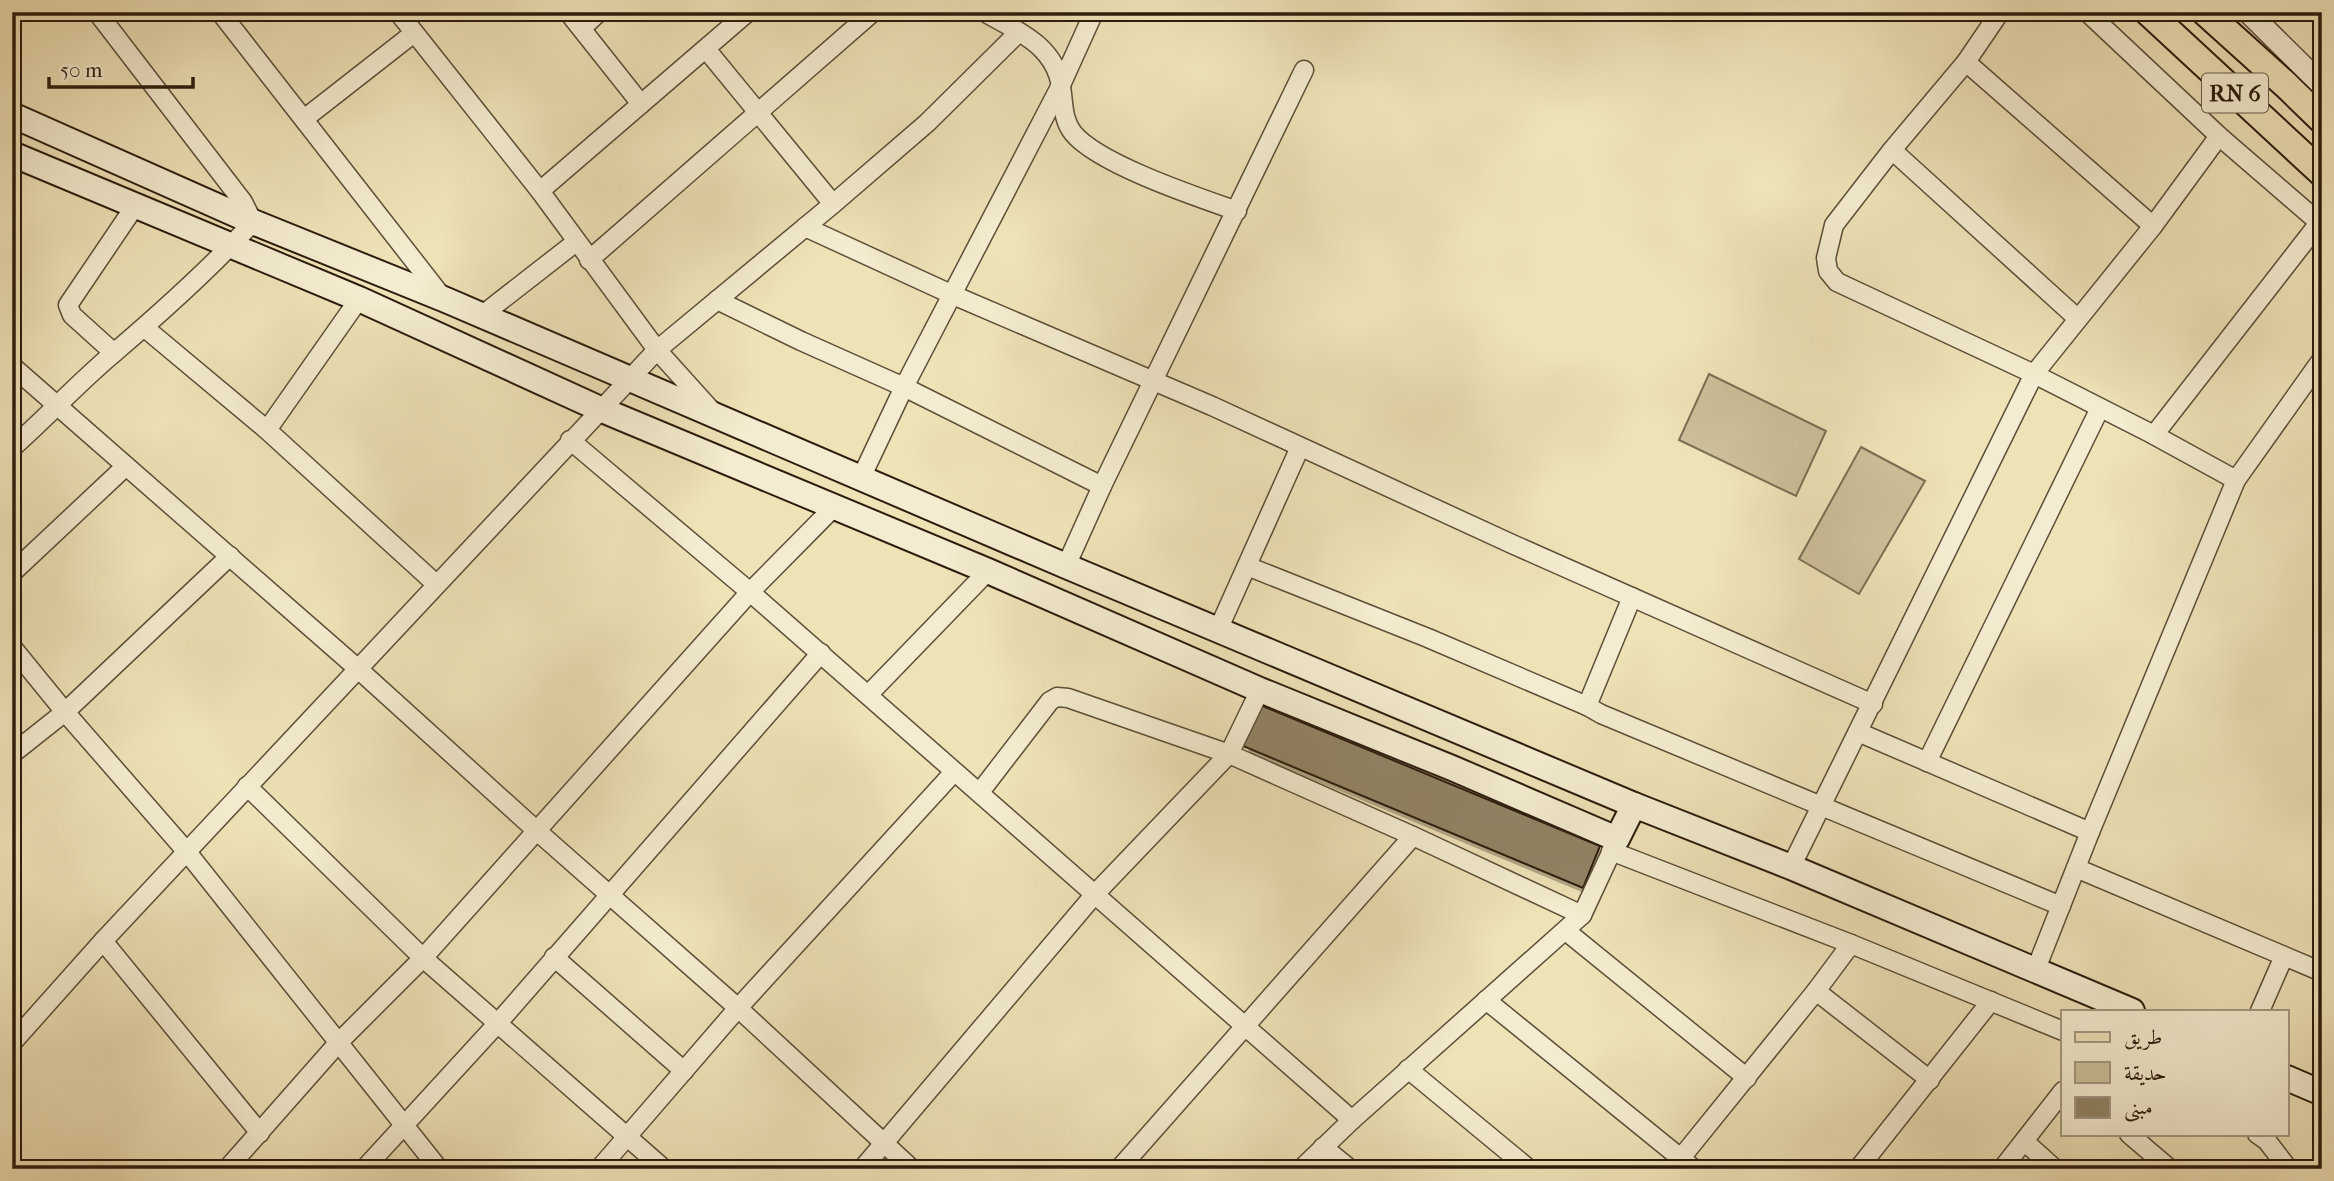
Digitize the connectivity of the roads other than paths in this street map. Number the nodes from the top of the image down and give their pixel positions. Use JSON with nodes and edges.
{"nodes":[{"id":1,"x":97,"y":12,"type":"edge"},
{"id":2,"x":220,"y":12,"type":"edge"},
{"id":3,"x":398,"y":12,"type":"edge"},
{"id":4,"x":568,"y":12,"type":"edge"},
{"id":5,"x":599,"y":12,"type":"edge"},
{"id":6,"x":748,"y":12,"type":"edge"},
{"id":7,"x":873,"y":12,"type":"edge"},
{"id":8,"x":984,"y":12,"type":"edge"},
{"id":9,"x":1094,"y":12,"type":"edge"},
{"id":10,"x":2000,"y":12,"type":"edge"},
{"id":11,"x":2087,"y":12,"type":"edge"},
{"id":12,"x":2148,"y":12,"type":"edge"},
{"id":13,"x":2204,"y":12,"type":"edge"},
{"id":14,"x":2248,"y":12,"type":"edge"},
{"id":15,"x":582,"y":28,"type":"junction"},
{"id":16,"x":1019,"y":32,"type":"junction"},
{"id":17,"x":414,"y":33,"type":"junction"},
{"id":18,"x":706,"y":49,"type":"junction"},
{"id":19,"x":1966,"y":62,"type":"junction"},
{"id":20,"x":1304,"y":70,"type":"dead end"},
{"id":21,"x":1061,"y":85,"type":"junction"},
{"id":22,"x":2322,"y":85,"type":"edge"},
{"id":23,"x":641,"y":104,"type":"junction"},
{"id":24,"x":757,"y":113,"type":"junction"},
{"id":25,"x":12,"y":115,"type":"edge"},
{"id":26,"x":304,"y":119,"type":"junction"},
{"id":27,"x":2322,"y":120,"type":"edge"},
{"id":28,"x":2220,"y":136,"type":"junction"},
{"id":29,"x":1892,"y":150,"type":"junction"},
{"id":30,"x":12,"y":154,"type":"edge"},
{"id":31,"x":2322,"y":173,"type":"edge"},
{"id":32,"x":540,"y":191,"type":"junction"},
{"id":33,"x":833,"y":204,"type":"junction"},
{"id":34,"x":135,"y":206,"type":"junction"},
{"id":35,"x":1237,"y":211,"type":"junction"},
{"id":36,"x":253,"y":222,"type":"junction"},
{"id":37,"x":2320,"y":224,"type":"edge"},
{"id":38,"x":805,"y":226,"type":"junction"},
{"id":39,"x":2153,"y":226,"type":"junction"},
{"id":40,"x":576,"y":242,"type":"junction"},
{"id":41,"x":230,"y":247,"type":"junction"},
{"id":42,"x":589,"y":260,"type":"junction"},
{"id":43,"x":953,"y":295,"type":"junction"},
{"id":44,"x":359,"y":299,"type":"junction"},
{"id":45,"x":446,"y":300,"type":"junction"},
{"id":46,"x":717,"y":300,"type":"junction"},
{"id":47,"x":481,"y":316,"type":"junction"},
{"id":48,"x":2077,"y":318,"type":"junction"},
{"id":49,"x":145,"y":328,"type":"junction"},
{"id":50,"x":657,"y":350,"type":"junction"},
{"id":51,"x":114,"y":353,"type":"junction"},
{"id":52,"x":2322,"y":359,"type":"edge"},
{"id":53,"x":16,"y":373,"type":"edge"},
{"id":54,"x":2034,"y":374,"type":"junction"},
{"id":55,"x":628,"y":379,"type":"junction"},
{"id":56,"x":1154,"y":381,"type":"junction"},
{"id":57,"x":904,"y":387,"type":"junction"},
{"id":58,"x":58,"y":406,"type":"junction"},
{"id":59,"x":2100,"y":408,"type":"junction"},
{"id":60,"x":600,"y":409,"type":"junction"},
{"id":61,"x":717,"y":416,"type":"junction"},
{"id":62,"x":267,"y":430,"type":"junction"},
{"id":63,"x":2154,"y":435,"type":"junction"},
{"id":64,"x":570,"y":440,"type":"junction"},
{"id":65,"x":1300,"y":447,"type":"junction"},
{"id":66,"x":12,"y":449,"type":"edge"},
{"id":67,"x":126,"y":466,"type":"junction"},
{"id":68,"x":861,"y":478,"type":"junction"},
{"id":69,"x":2236,"y":480,"type":"junction"},
{"id":70,"x":1102,"y":486,"type":"junction"},
{"id":71,"x":834,"y":507,"type":"junction"},
{"id":72,"x":230,"y":556,"type":"junction"},
{"id":73,"x":1066,"y":566,"type":"junction"},
{"id":74,"x":1247,"y":566,"type":"junction"},
{"id":75,"x":988,"y":571,"type":"junction"},
{"id":76,"x":12,"y":573,"type":"edge"},
{"id":77,"x":436,"y":584,"type":"junction"},
{"id":78,"x":750,"y":592,"type":"junction"},
{"id":79,"x":1632,"y":597,"type":"junction"},
{"id":80,"x":1219,"y":630,"type":"junction"},
{"id":81,"x":12,"y":647,"type":"edge"},
{"id":82,"x":821,"y":653,"type":"junction"},
{"id":83,"x":357,"y":668,"type":"junction"},
{"id":84,"x":1260,"y":690,"type":"junction"},
{"id":85,"x":868,"y":695,"type":"junction"},
{"id":86,"x":1873,"y":704,"type":"junction"},
{"id":87,"x":1587,"y":706,"type":"junction"},
{"id":88,"x":65,"y":712,"type":"junction"},
{"id":89,"x":1858,"y":732,"type":"junction"},
{"id":90,"x":12,"y":754,"type":"edge"},
{"id":91,"x":1229,"y":754,"type":"junction"},
{"id":92,"x":1927,"y":762,"type":"junction"},
{"id":93,"x":954,"y":772,"type":"junction"},
{"id":94,"x":247,"y":786,"type":"junction"},
{"id":95,"x":980,"y":792,"type":"junction"},
{"id":96,"x":1634,"y":805,"type":"junction"},
{"id":97,"x":1821,"y":807,"type":"junction"},
{"id":98,"x":537,"y":831,"type":"junction"},
{"id":99,"x":2090,"y":832,"type":"junction"},
{"id":100,"x":1413,"y":836,"type":"junction"},
{"id":101,"x":1614,"y":845,"type":"junction"},
{"id":102,"x":187,"y":852,"type":"junction"},
{"id":103,"x":1791,"y":867,"type":"junction"},
{"id":104,"x":2076,"y":868,"type":"junction"},
{"id":105,"x":610,"y":894,"type":"junction"},
{"id":106,"x":1095,"y":894,"type":"junction"},
{"id":107,"x":2061,"y":906,"type":"junction"},
{"id":108,"x":1582,"y":915,"type":"junction"},
{"id":109,"x":1566,"y":931,"type":"junction"},
{"id":110,"x":103,"y":941,"type":"junction"},
{"id":111,"x":1851,"y":944,"type":"junction"},
{"id":112,"x":2284,"y":956,"type":"junction"},
{"id":113,"x":554,"y":957,"type":"junction"},
{"id":114,"x":423,"y":958,"type":"junction"},
{"id":115,"x":2036,"y":970,"type":"junction"},
{"id":116,"x":2322,"y":972,"type":"edge"},
{"id":117,"x":1816,"y":991,"type":"junction"},
{"id":118,"x":1486,"y":1000,"type":"junction"},
{"id":119,"x":1991,"y":1001,"type":"junction"},
{"id":120,"x":738,"y":1008,"type":"junction"},
{"id":121,"x":2130,"y":1010,"type":"edge"},
{"id":122,"x":2260,"y":1010,"type":"edge"},
{"id":123,"x":497,"y":1024,"type":"junction"},
{"id":124,"x":1244,"y":1025,"type":"junction"},
{"id":125,"x":2061,"y":1030,"type":"edge"},
{"id":126,"x":339,"y":1042,"type":"junction"},
{"id":127,"x":12,"y":1043,"type":"edge"},
{"id":128,"x":1408,"y":1069,"type":"junction"},
{"id":129,"x":684,"y":1071,"type":"junction"},
{"id":130,"x":1747,"y":1078,"type":"junction"},
{"id":131,"x":2288,"y":1078,"type":"edge"},
{"id":132,"x":1930,"y":1080,"type":"junction"},
{"id":133,"x":2322,"y":1093,"type":"edge"},
{"id":134,"x":2061,"y":1094,"type":"edge"},
{"id":135,"x":1352,"y":1120,"type":"junction"},
{"id":136,"x":405,"y":1125,"type":"junction"},
{"id":137,"x":260,"y":1133,"type":"junction"},
{"id":138,"x":2131,"y":1136,"type":"edge"},
{"id":139,"x":2260,"y":1136,"type":"edge"},
{"id":140,"x":626,"y":1137,"type":"junction"},
{"id":141,"x":2024,"y":1141,"type":"junction"},
{"id":142,"x":883,"y":1144,"type":"junction"},
{"id":143,"x":1323,"y":1147,"type":"junction"},
{"id":144,"x":1682,"y":1165,"type":"edge"},
{"id":145,"x":2287,"y":1168,"type":"edge"},
{"id":146,"x":227,"y":1169,"type":"edge"},
{"id":147,"x":364,"y":1169,"type":"edge"},
{"id":148,"x":439,"y":1169,"type":"edge"},
{"id":149,"x":599,"y":1169,"type":"edge"},
{"id":150,"x":664,"y":1169,"type":"edge"},
{"id":151,"x":862,"y":1169,"type":"edge"},
{"id":152,"x":912,"y":1169,"type":"edge"},
{"id":153,"x":1119,"y":1169,"type":"edge"},
{"id":154,"x":1301,"y":1169,"type":"edge"},
{"id":155,"x":1350,"y":1169,"type":"edge"},
{"id":156,"x":1529,"y":1169,"type":"edge"},
{"id":157,"x":1858,"y":1169,"type":"edge"},
{"id":158,"x":2002,"y":1169,"type":"edge"},
{"id":159,"x":2055,"y":1169,"type":"edge"},
{"id":160,"x":2170,"y":1169,"type":"edge"}],
"edges":[{"from":1,"to":36,"type":"street"},
{"from":2,"to":26,"type":"street"},
{"from":3,"to":17,"type":"street"},
{"from":4,"to":15,"type":"street"},
{"from":5,"to":15,"type":"street"},
{"from":6,"to":18,"type":"street"},
{"from":7,"to":24,"type":"street"},
{"from":8,"to":16,"type":"street"},
{"from":9,"to":21,"type":"street"},
{"from":10,"to":19,"type":"street"},
{"from":11,"to":28,"type":"street"},
{"from":12,"to":31,"type":"main road","number":"RN 6"},
{"from":13,"to":27,"type":"main road","number":"RN 6"},
{"from":14,"to":22,"type":"street"},
{"from":15,"to":23,"type":"street"},
{"from":16,"to":21,"type":"street"},
{"from":16,"to":33,"type":"street"},
{"from":17,"to":26,"type":"street"},
{"from":17,"to":32,"type":"street"},
{"from":18,"to":23,"type":"street"},
{"from":18,"to":24,"type":"street"},
{"from":19,"to":29,"type":"street"},
{"from":19,"to":39,"type":"street"},
{"from":20,"to":35,"type":"street"},
{"from":21,"to":35,"type":"street"},
{"from":21,"to":43,"type":"street"},
{"from":23,"to":32,"type":"street"},
{"from":24,"to":33,"type":"street"},
{"from":24,"to":42,"type":"street"},
{"from":25,"to":36,"type":"main road"},
{"from":26,"to":45,"type":"street"},
{"from":28,"to":37,"type":"street"},
{"from":28,"to":39,"type":"street"},
{"from":29,"to":48,"type":"street"},
{"from":29,"to":54,"type":"street"},
{"from":30,"to":34,"type":"main road"},
{"from":32,"to":40,"type":"street"},
{"from":33,"to":38,"type":"street"},
{"from":34,"to":41,"type":"main road"},
{"from":34,"to":51,"type":"street"},
{"from":35,"to":56,"type":"street"},
{"from":36,"to":41,"type":"street"},
{"from":36,"to":45,"type":"main road"},
{"from":37,"to":63,"type":"street"},
{"from":38,"to":43,"type":"street"},
{"from":38,"to":46,"type":"street"},
{"from":39,"to":48,"type":"street"},
{"from":40,"to":42,"type":"street"},
{"from":40,"to":47,"type":"street"},
{"from":41,"to":44,"type":"main road"},
{"from":41,"to":49,"type":"street"},
{"from":42,"to":50,"type":"street"},
{"from":43,"to":56,"type":"street"},
{"from":43,"to":57,"type":"street"},
{"from":44,"to":60,"type":"main road"},
{"from":44,"to":62,"type":"street"},
{"from":45,"to":47,"type":"main road"},
{"from":46,"to":50,"type":"street"},
{"from":46,"to":57,"type":"street"},
{"from":47,"to":55,"type":"main road"},
{"from":48,"to":54,"type":"street"},
{"from":49,"to":51,"type":"street"},
{"from":49,"to":62,"type":"street"},
{"from":50,"to":55,"type":"street"},
{"from":50,"to":61,"type":"street"},
{"from":51,"to":58,"type":"street"},
{"from":52,"to":69,"type":"street"},
{"from":53,"to":58,"type":"street"},
{"from":54,"to":59,"type":"street"},
{"from":54,"to":86,"type":"street"},
{"from":55,"to":60,"type":"street"},
{"from":55,"to":61,"type":"main road"},
{"from":56,"to":65,"type":"street"},
{"from":56,"to":70,"type":"street"},
{"from":57,"to":68,"type":"street"},
{"from":57,"to":70,"type":"street"},
{"from":58,"to":66,"type":"street"},
{"from":58,"to":67,"type":"street"},
{"from":59,"to":63,"type":"street"},
{"from":59,"to":92,"type":"street"},
{"from":60,"to":64,"type":"street"},
{"from":60,"to":71,"type":"main road"},
{"from":61,"to":68,"type":"main road"},
{"from":62,"to":77,"type":"street"},
{"from":63,"to":69,"type":"street"},
{"from":64,"to":77,"type":"street"},
{"from":64,"to":78,"type":"street"},
{"from":65,"to":74,"type":"street"},
{"from":65,"to":79,"type":"street"},
{"from":67,"to":72,"type":"street"},
{"from":67,"to":76,"type":"street"},
{"from":68,"to":73,"type":"main road"},
{"from":69,"to":99,"type":"street"},
{"from":70,"to":73,"type":"street"},
{"from":71,"to":75,"type":"main road"},
{"from":71,"to":78,"type":"street"},
{"from":72,"to":83,"type":"street"},
{"from":72,"to":88,"type":"street"},
{"from":73,"to":80,"type":"main road"},
{"from":74,"to":80,"type":"street"},
{"from":74,"to":87,"type":"street"},
{"from":75,"to":84,"type":"main road"},
{"from":75,"to":85,"type":"street"},
{"from":77,"to":83,"type":"street"},
{"from":78,"to":82,"type":"street"},
{"from":78,"to":98,"type":"street"},
{"from":79,"to":86,"type":"street"},
{"from":79,"to":87,"type":"street"},
{"from":80,"to":96,"type":"main road"},
{"from":81,"to":88,"type":"street"},
{"from":82,"to":85,"type":"street"},
{"from":82,"to":105,"type":"street"},
{"from":83,"to":94,"type":"street"},
{"from":83,"to":98,"type":"street"},
{"from":84,"to":91,"type":"street"},
{"from":84,"to":101,"type":"main road"},
{"from":85,"to":93,"type":"street"},
{"from":86,"to":89,"type":"street"},
{"from":87,"to":97,"type":"street"},
{"from":88,"to":90,"type":"street"},
{"from":88,"to":102,"type":"street"},
{"from":89,"to":92,"type":"street"},
{"from":89,"to":97,"type":"street"},
{"from":91,"to":95,"type":"street"},
{"from":91,"to":100,"type":"street"},
{"from":91,"to":106,"type":"street"},
{"from":92,"to":99,"type":"street"},
{"from":93,"to":95,"type":"street"},
{"from":93,"to":120,"type":"street"},
{"from":94,"to":102,"type":"street"},
{"from":94,"to":114,"type":"street"},
{"from":95,"to":106,"type":"street"},
{"from":96,"to":101,"type":"main road"},
{"from":96,"to":103,"type":"main road"},
{"from":97,"to":103,"type":"street"},
{"from":97,"to":107,"type":"street"},
{"from":98,"to":105,"type":"street"},
{"from":98,"to":114,"type":"street"},
{"from":99,"to":104,"type":"street"},
{"from":100,"to":108,"type":"street"},
{"from":100,"to":124,"type":"street"},
{"from":101,"to":108,"type":"street"},
{"from":101,"to":111,"type":"street"},
{"from":102,"to":110,"type":"street"},
{"from":102,"to":126,"type":"street"},
{"from":103,"to":115,"type":"main road"},
{"from":104,"to":107,"type":"street"},
{"from":104,"to":112,"type":"street"},
{"from":105,"to":113,"type":"street"},
{"from":105,"to":120,"type":"street"},
{"from":106,"to":124,"type":"street"},
{"from":106,"to":142,"type":"street"},
{"from":107,"to":115,"type":"street"},
{"from":108,"to":109,"type":"street"},
{"from":109,"to":118,"type":"street"},
{"from":109,"to":130,"type":"street"},
{"from":110,"to":127,"type":"street"},
{"from":110,"to":137,"type":"street"},
{"from":111,"to":117,"type":"street"},
{"from":111,"to":119,"type":"street"},
{"from":112,"to":116,"type":"street"},
{"from":112,"to":122,"type":"street"},
{"from":113,"to":123,"type":"street"},
{"from":113,"to":129,"type":"street"},
{"from":114,"to":123,"type":"street"},
{"from":114,"to":126,"type":"street"},
{"from":115,"to":121,"type":"main road"},
{"from":117,"to":130,"type":"street"},
{"from":117,"to":132,"type":"street"},
{"from":118,"to":128,"type":"street"},
{"from":118,"to":144,"type":"street"},
{"from":119,"to":125,"type":"street"},
{"from":119,"to":132,"type":"street"},
{"from":120,"to":129,"type":"street"},
{"from":120,"to":142,"type":"street"},
{"from":123,"to":136,"type":"street"},
{"from":123,"to":140,"type":"street"},
{"from":124,"to":135,"type":"street"},
{"from":124,"to":153,"type":"street"},
{"from":126,"to":136,"type":"street"},
{"from":126,"to":137,"type":"street"},
{"from":128,"to":135,"type":"street"},
{"from":128,"to":156,"type":"street"},
{"from":129,"to":140,"type":"street"},
{"from":130,"to":144,"type":"street"},
{"from":131,"to":133,"type":"main road"},
{"from":132,"to":157,"type":"street"},
{"from":134,"to":141,"type":"street"},
{"from":135,"to":143,"type":"street"},
{"from":136,"to":147,"type":"street"},
{"from":136,"to":148,"type":"street"},
{"from":137,"to":146,"type":"street"},
{"from":138,"to":160,"type":"street"},
{"from":139,"to":145,"type":"street"},
{"from":140,"to":149,"type":"street"},
{"from":140,"to":150,"type":"street"},
{"from":141,"to":158,"type":"street"},
{"from":141,"to":159,"type":"street"},
{"from":142,"to":151,"type":"street"},
{"from":142,"to":152,"type":"street"},
{"from":143,"to":154,"type":"street"},
{"from":143,"to":155,"type":"street"}]}
